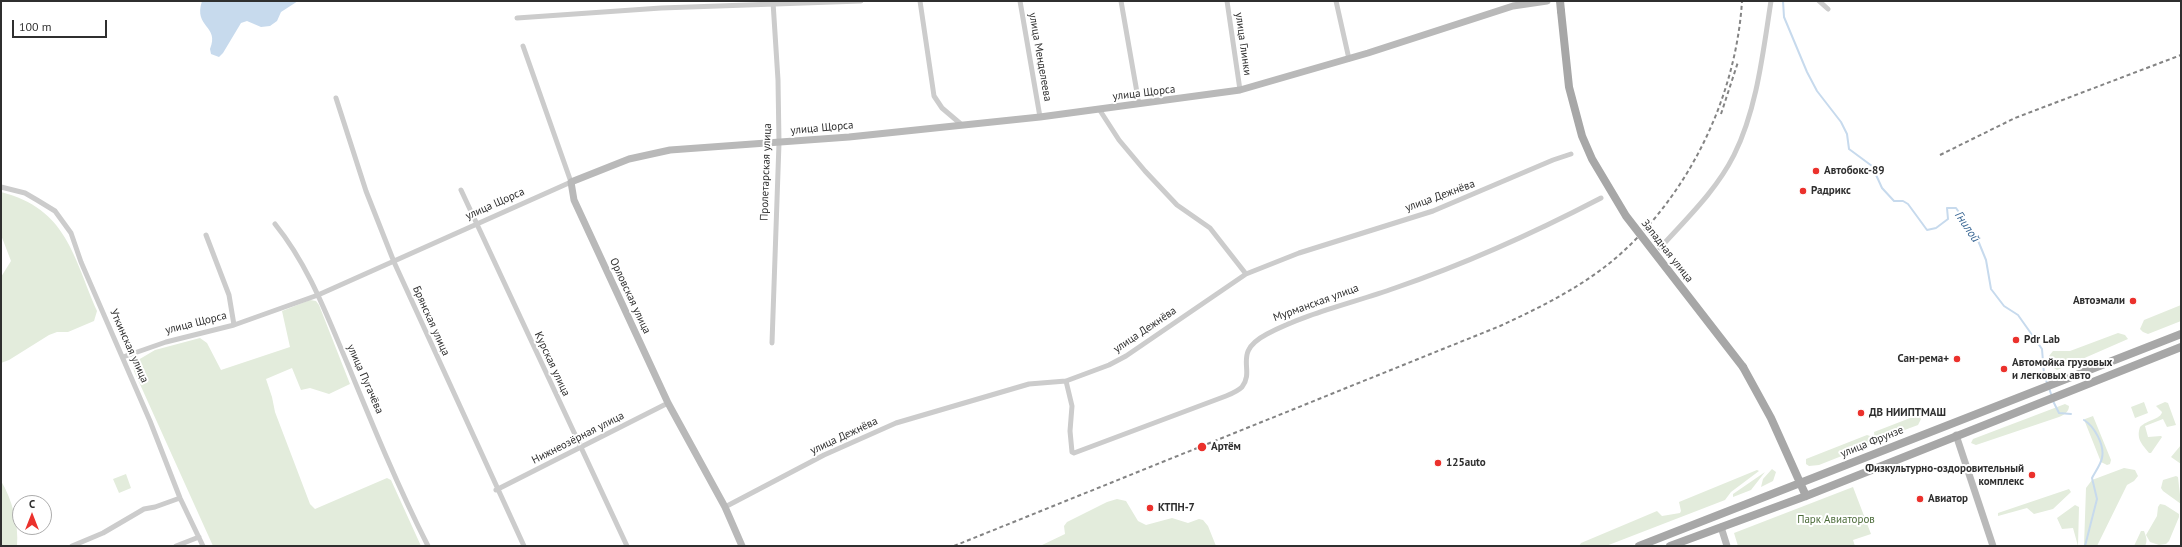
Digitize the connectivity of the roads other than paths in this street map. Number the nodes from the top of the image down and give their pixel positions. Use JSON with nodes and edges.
{"nodes":[{"id":1,"x":862,"y":1,"type":"edge"},
{"id":2,"x":920,"y":1,"type":"edge"},
{"id":3,"x":1020,"y":1,"type":"edge"},
{"id":4,"x":1121,"y":1,"type":"edge"},
{"id":5,"x":1227,"y":1,"type":"edge"},
{"id":6,"x":1336,"y":1,"type":"edge"},
{"id":7,"x":1547,"y":1,"type":"edge"},
{"id":8,"x":1560,"y":1,"type":"edge"},
{"id":9,"x":1770,"y":1,"type":"edge"},
{"id":10,"x":1819,"y":1,"type":"edge"},
{"id":11,"x":773,"y":3,"type":"edge"},
{"id":12,"x":1828,"y":9,"type":"dead end"},
{"id":13,"x":516,"y":18,"type":"dead end"},
{"id":14,"x":523,"y":46,"type":"dead end"},
{"id":15,"x":1349,"y":59,"type":"junction"},
{"id":16,"x":1240,"y":90,"type":"junction"},
{"id":17,"x":336,"y":98,"type":"dead end"},
{"id":18,"x":1139,"y":104,"type":"junction"},
{"id":19,"x":1099,"y":109,"type":"junction"},
{"id":20,"x":1040,"y":116,"type":"junction"},
{"id":21,"x":962,"y":125,"type":"junction"},
{"id":22,"x":779,"y":143,"type":"junction"},
{"id":23,"x":1571,"y":154,"type":"dead end"},
{"id":24,"x":571,"y":182,"type":"junction"},
{"id":25,"x":1,"y":187,"type":"edge"},
{"id":26,"x":461,"y":190,"type":"dead end"},
{"id":27,"x":1601,"y":198,"type":"dead end"},
{"id":28,"x":275,"y":224,"type":"dead end"},
{"id":29,"x":476,"y":225,"type":"junction"},
{"id":30,"x":206,"y":235,"type":"dead end"},
{"id":31,"x":1660,"y":248,"type":"dead end"},
{"id":32,"x":394,"y":262,"type":"junction"},
{"id":33,"x":1246,"y":274,"type":"junction"},
{"id":34,"x":318,"y":295,"type":"junction"},
{"id":35,"x":234,"y":325,"type":"junction"},
{"id":36,"x":2181,"y":334,"type":"edge"},
{"id":37,"x":772,"y":343,"type":"dead end"},
{"id":38,"x":2181,"y":347,"type":"edge"},
{"id":39,"x":123,"y":357,"type":"junction"},
{"id":40,"x":1066,"y":381,"type":"junction"},
{"id":41,"x":668,"y":403,"type":"junction"},
{"id":42,"x":1950,"y":423,"type":"junction"},
{"id":43,"x":1956,"y":435,"type":"junction"},
{"id":44,"x":580,"y":448,"type":"junction"},
{"id":45,"x":1801,"y":483,"type":"junction"},
{"id":46,"x":496,"y":490,"type":"junction"},
{"id":47,"x":1806,"y":496,"type":"junction"},
{"id":48,"x":180,"y":498,"type":"junction"},
{"id":49,"x":725,"y":507,"type":"junction"},
{"id":50,"x":1717,"y":515,"type":"junction"},
{"id":51,"x":1721,"y":526,"type":"junction"},
{"id":52,"x":199,"y":537,"type":"junction"},
{"id":53,"x":743,"y":545,"type":"edge"},
{"id":54,"x":72,"y":546,"type":"edge"},
{"id":55,"x":176,"y":546,"type":"edge"},
{"id":56,"x":203,"y":546,"type":"edge"},
{"id":57,"x":428,"y":546,"type":"edge"},
{"id":58,"x":524,"y":546,"type":"edge"},
{"id":59,"x":627,"y":546,"type":"edge"},
{"id":60,"x":1639,"y":546,"type":"edge"},
{"id":61,"x":1670,"y":546,"type":"edge"},
{"id":62,"x":1727,"y":546,"type":"edge"},
{"id":63,"x":1993,"y":546,"type":"edge"}],
"edges":[{"from":1,"to":11,"type":"street"},
{"from":2,"to":21,"type":"street"},
{"from":3,"to":20,"type":"street","name":"улица Менделеева"},
{"from":4,"to":18,"type":"street"},
{"from":5,"to":16,"type":"street","name":"улица Глинки"},
{"from":6,"to":15,"type":"street"},
{"from":7,"to":15,"type":"main road","name":"улица Щорса"},
{"from":8,"to":45,"type":"main road","name":"Западная улица","bridge":true},
{"from":9,"to":31,"type":"street"},
{"from":10,"to":12,"type":"street"},
{"from":11,"to":13,"type":"street"},
{"from":11,"to":22,"type":"street","name":"Пролетарская улица"},
{"from":14,"to":24,"type":"street","name":"Орловская улица"},
{"from":15,"to":16,"type":"main road","name":"улица Щорса"},
{"from":16,"to":18,"type":"main road","name":"улица Щорса"},
{"from":17,"to":32,"type":"street","name":"Брянская улица"},
{"from":18,"to":19,"type":"main road","name":"улица Щорса"},
{"from":19,"to":20,"type":"main road","name":"улица Щорса"},
{"from":19,"to":33,"type":"street"},
{"from":20,"to":21,"type":"main road","name":"улица Щорса"},
{"from":21,"to":22,"type":"main road","name":"улица Щорса"},
{"from":22,"to":24,"type":"main road","name":"улица Щорса"},
{"from":22,"to":37,"type":"street","name":"Пролетарская улица"},
{"from":23,"to":33,"type":"street","name":"улица Дежнёва"},
{"from":24,"to":29,"type":"street","name":"улица Щорса"},
{"from":24,"to":41,"type":"main road","name":"Орловская улица"},
{"from":25,"to":39,"type":"street","name":"Уткинская улица"},
{"from":26,"to":29,"type":"street","name":"Курская улица"},
{"from":27,"to":40,"type":"street","name":"Мурманская улица"},
{"from":28,"to":34,"type":"street","name":"улица Пугачёва"},
{"from":29,"to":32,"type":"street","name":"улица Щорса"},
{"from":29,"to":44,"type":"street","name":"Курская улица"},
{"from":30,"to":35,"type":"street"},
{"from":32,"to":34,"type":"street","name":"улица Щорса"},
{"from":32,"to":46,"type":"street","name":"Брянская улица"},
{"from":33,"to":40,"type":"street","name":"улица Дежнёва"},
{"from":34,"to":35,"type":"street","name":"улица Щорса"},
{"from":34,"to":57,"type":"street","name":"улица Пугачёва"},
{"from":35,"to":39,"type":"street","name":"улица Щорса"},
{"from":36,"to":42,"type":"main road","name":"улица Фрунзе"},
{"from":38,"to":43,"type":"main road"},
{"from":39,"to":48,"type":"street","name":"Уткинская улица"},
{"from":40,"to":49,"type":"street","name":"улица Дежнёва"},
{"from":41,"to":44,"type":"street","name":"Нижнеозёрная улица"},
{"from":41,"to":49,"type":"main road","name":"Орловская улица"},
{"from":42,"to":43,"type":"main road"},
{"from":42,"to":45,"type":"main road","name":"улица Фрунзе"},
{"from":43,"to":47,"type":"main road"},
{"from":43,"to":63,"type":"main road"},
{"from":44,"to":46,"type":"street","name":"Нижнеозёрная улица"},
{"from":44,"to":59,"type":"street","name":"Курская улица"},
{"from":45,"to":47,"type":"main road","name":"Западная улица"},
{"from":45,"to":50,"type":"main road","name":"улица Фрунзе"},
{"from":46,"to":58,"type":"street","name":"Брянская улица"},
{"from":47,"to":51,"type":"main road"},
{"from":48,"to":52,"type":"street","name":"Уткинская улица"},
{"from":48,"to":54,"type":"street"},
{"from":49,"to":53,"type":"main road","name":"Орловская улица"},
{"from":50,"to":51,"type":"main road"},
{"from":50,"to":60,"type":"main road","name":"улица Фрунзе"},
{"from":51,"to":61,"type":"main road"},
{"from":51,"to":62,"type":"main road"},
{"from":52,"to":55,"type":"street"},
{"from":52,"to":56,"type":"street","name":"Уткинская улица"}]}
